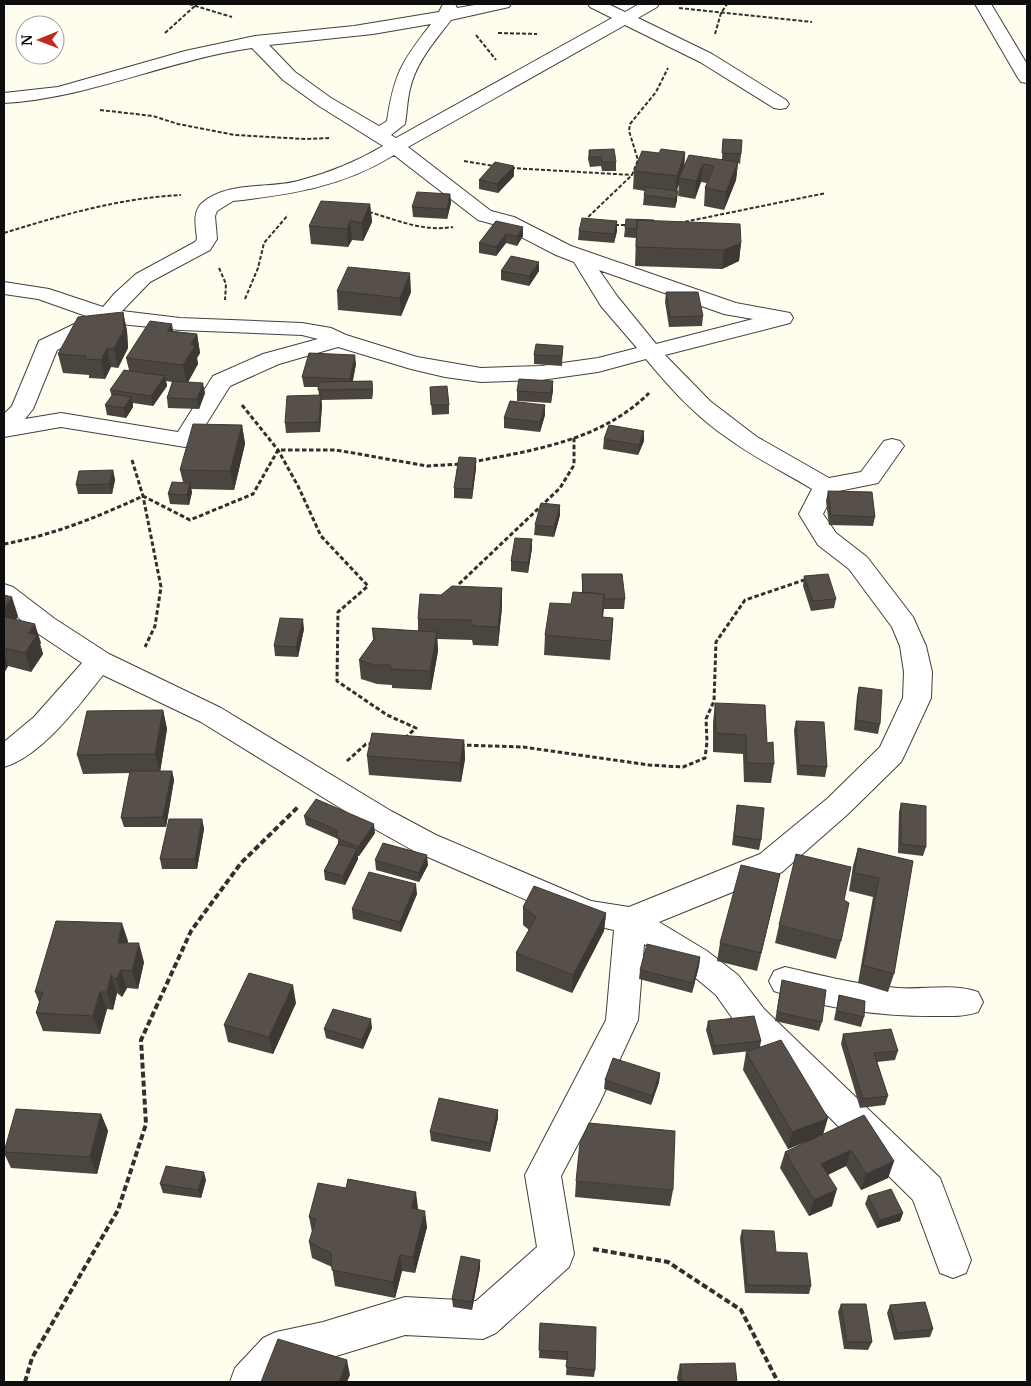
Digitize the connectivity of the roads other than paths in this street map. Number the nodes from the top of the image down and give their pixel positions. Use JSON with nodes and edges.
{"nodes":[{"id":1,"x":503,"y":4,"type":"edge"},
{"id":2,"x":596,"y":4,"type":"edge"},
{"id":3,"x":650,"y":4,"type":"edge"},
{"id":4,"x":983,"y":4,"type":"edge"},
{"id":5,"x":448,"y":10,"type":"edge"},
{"id":6,"x":626,"y":18,"type":"junction"},
{"id":7,"x":334,"y":28,"type":"dead end"},
{"id":8,"x":255,"y":41,"type":"junction"},
{"id":9,"x":1019,"y":51,"type":"edge"},
{"id":10,"x":1027,"y":78,"type":"edge"},
{"id":11,"x":4,"y":98,"type":"edge"},
{"id":12,"x":780,"y":104,"type":"dead end"},
{"id":13,"x":379,"y":134,"type":"junction"},
{"id":14,"x":403,"y":153,"type":"junction"},
{"id":15,"x":582,"y":258,"type":"junction"},
{"id":16,"x":4,"y":288,"type":"edge"},
{"id":17,"x":107,"y":316,"type":"junction"},
{"id":18,"x":338,"y":340,"type":"junction"},
{"id":19,"x":659,"y":361,"type":"junction"},
{"id":20,"x":4,"y":426,"type":"edge"},
{"id":21,"x":4,"y":430,"type":"edge"},
{"id":22,"x":892,"y":446,"type":"dead end"},
{"id":23,"x":825,"y":486,"type":"junction"},
{"id":24,"x":4,"y":593,"type":"edge"},
{"id":25,"x":99,"y":661,"type":"junction"},
{"id":26,"x":4,"y":756,"type":"edge"},
{"id":27,"x":630,"y":920,"type":"junction"},
{"id":28,"x":785,"y":981,"type":"edge"},
{"id":29,"x":967,"y":1002,"type":"dead end"},
{"id":30,"x":953,"y":1260,"type":"dead end"},
{"id":31,"x":249,"y":1382,"type":"edge"}],
"edges":[{"from":1,"to":5,"type":"street"},
{"from":2,"to":6,"type":"street"},
{"from":3,"to":6,"type":"street"},
{"from":4,"to":9,"type":"street"},
{"from":5,"to":7,"type":"street"},
{"from":5,"to":8,"type":"street"},
{"from":5,"to":13,"type":"street"},
{"from":6,"to":12,"type":"street"},
{"from":6,"to":14,"type":"street"},
{"from":8,"to":11,"type":"street"},
{"from":8,"to":13,"type":"street"},
{"from":9,"to":10,"type":"street"},
{"from":13,"to":14,"type":"street"},
{"from":14,"to":15,"type":"street"},
{"from":14,"to":17,"type":"street"},
{"from":15,"to":19,"type":"street"},
{"from":15,"to":19,"type":"street"},
{"from":16,"to":17,"type":"street"},
{"from":17,"to":18,"type":"street"},
{"from":17,"to":20,"type":"street"},
{"from":18,"to":19,"type":"street"},
{"from":18,"to":21,"type":"street"},
{"from":19,"to":23,"type":"street"},
{"from":22,"to":23,"type":"street"},
{"from":23,"to":27,"type":"street"},
{"from":24,"to":25,"type":"street"},
{"from":25,"to":26,"type":"street"},
{"from":25,"to":27,"type":"street"},
{"from":27,"to":30,"type":"street"},
{"from":27,"to":31,"type":"street"},
{"from":28,"to":29,"type":"street"}]}
